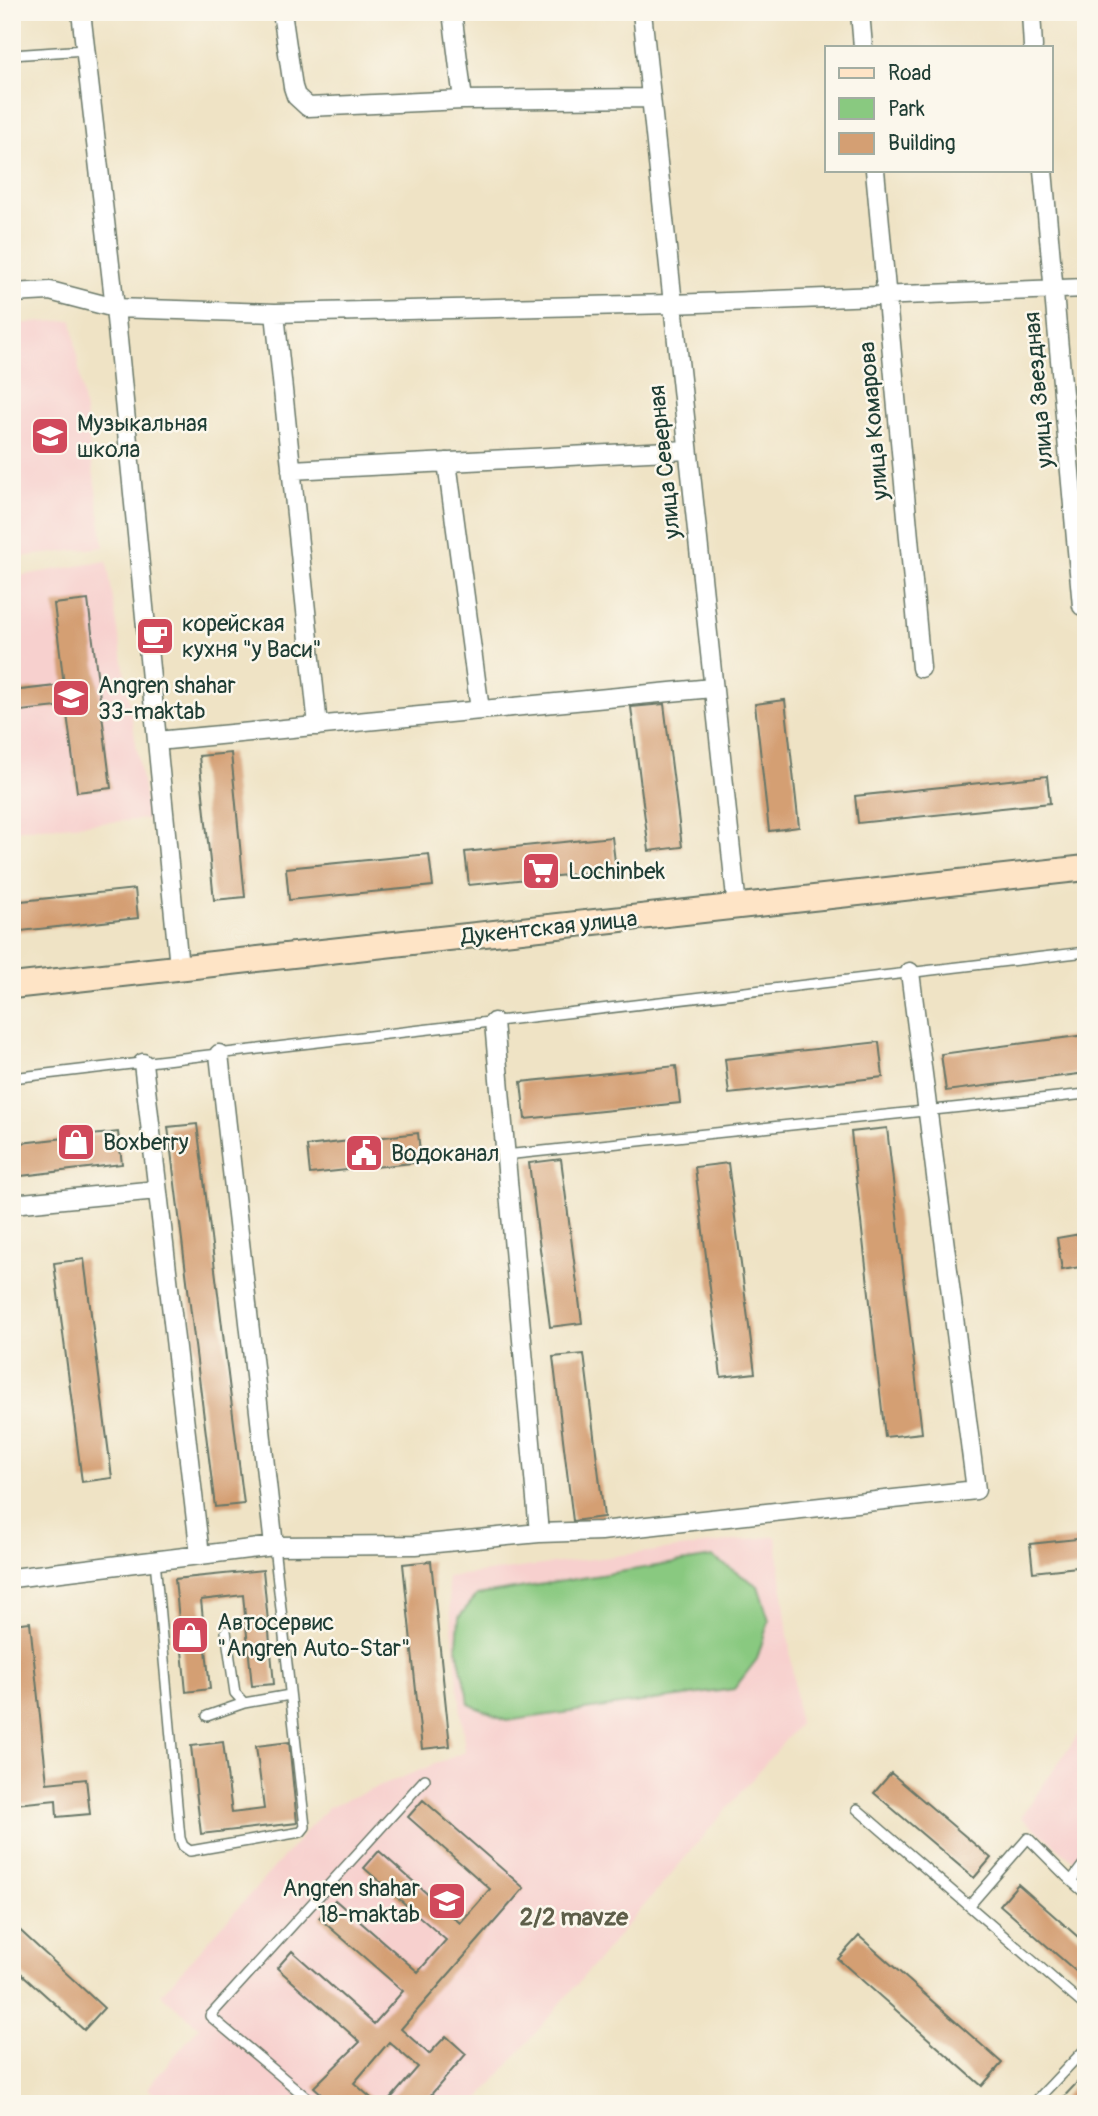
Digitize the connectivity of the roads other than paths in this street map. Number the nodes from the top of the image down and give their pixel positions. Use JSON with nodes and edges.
{"nodes":[{"id":1,"x":81,"y":12,"type":"edge"},
{"id":2,"x":282,"y":12,"type":"edge"},
{"id":3,"x":453,"y":12,"type":"edge"},
{"id":4,"x":642,"y":12,"type":"edge"},
{"id":5,"x":860,"y":12,"type":"edge"},
{"id":6,"x":1031,"y":12,"type":"edge"},
{"id":7,"x":863,"y":46,"type":"edge"},
{"id":8,"x":1033,"y":46,"type":"edge"},
{"id":9,"x":85,"y":50,"type":"junction"},
{"id":10,"x":12,"y":55,"type":"edge"},
{"id":11,"x":651,"y":98,"type":"junction"},
{"id":12,"x":464,"y":100,"type":"junction"},
{"id":13,"x":874,"y":172,"type":"edge"},
{"id":14,"x":1043,"y":172,"type":"edge"},
{"id":15,"x":1086,"y":288,"type":"edge"},
{"id":16,"x":1053,"y":290,"type":"junction"},
{"id":17,"x":12,"y":293,"type":"edge"},
{"id":18,"x":887,"y":296,"type":"junction"},
{"id":19,"x":672,"y":304,"type":"junction"},
{"id":20,"x":115,"y":308,"type":"junction"},
{"id":21,"x":275,"y":313,"type":"junction"},
{"id":22,"x":688,"y":450,"type":"junction"},
{"id":23,"x":447,"y":463,"type":"junction"},
{"id":24,"x":291,"y":471,"type":"junction"},
{"id":25,"x":1082,"y":607,"type":"dead end"},
{"id":26,"x":921,"y":668,"type":"dead end"},
{"id":27,"x":712,"y":688,"type":"junction"},
{"id":28,"x":481,"y":710,"type":"junction"},
{"id":29,"x":318,"y":726,"type":"junction"},
{"id":30,"x":157,"y":741,"type":"junction"},
{"id":31,"x":1086,"y":868,"type":"edge"},
{"id":32,"x":737,"y":907,"type":"junction"},
{"id":33,"x":1086,"y":952,"type":"edge"},
{"id":34,"x":179,"y":967,"type":"junction"},
{"id":35,"x":909,"y":972,"type":"junction"},
{"id":36,"x":12,"y":986,"type":"edge"},
{"id":37,"x":494,"y":1021,"type":"junction"},
{"id":38,"x":219,"y":1054,"type":"junction"},
{"id":39,"x":143,"y":1063,"type":"junction"},
{"id":40,"x":12,"y":1078,"type":"edge"},
{"id":41,"x":1086,"y":1094,"type":"edge"},
{"id":42,"x":927,"y":1111,"type":"junction"},
{"id":43,"x":505,"y":1156,"type":"junction"},
{"id":44,"x":157,"y":1190,"type":"junction"},
{"id":45,"x":12,"y":1205,"type":"edge"},
{"id":46,"x":538,"y":1533,"type":"junction"},
{"id":47,"x":274,"y":1546,"type":"junction"},
{"id":48,"x":200,"y":1555,"type":"junction"},
{"id":49,"x":155,"y":1560,"type":"junction"},
{"id":50,"x":12,"y":1578,"type":"edge"},
{"id":51,"x":226,"y":1631,"type":"dead end"},
{"id":52,"x":290,"y":1695,"type":"junction"},
{"id":53,"x":244,"y":1703,"type":"junction"},
{"id":54,"x":206,"y":1716,"type":"dead end"},
{"id":55,"x":425,"y":1779,"type":"dead end"},
{"id":56,"x":857,"y":1809,"type":"dead end"},
{"id":57,"x":1086,"y":1861,"type":"edge"},
{"id":58,"x":1071,"y":1881,"type":"junction"},
{"id":59,"x":1086,"y":1894,"type":"edge"},
{"id":60,"x":969,"y":1906,"type":"junction"},
{"id":61,"x":1086,"y":2007,"type":"edge"},
{"id":62,"x":1086,"y":2049,"type":"edge"},
{"id":63,"x":314,"y":2104,"type":"edge"},
{"id":64,"x":1033,"y":2104,"type":"edge"}],
"edges":[{"from":1,"to":9,"type":"street"},
{"from":2,"to":12,"type":"street"},
{"from":3,"to":12,"type":"street"},
{"from":4,"to":11,"type":"street","name":"улица Северная"},
{"from":5,"to":7,"type":"street"},
{"from":6,"to":8,"type":"street"},
{"from":9,"to":10,"type":"lane"},
{"from":9,"to":20,"type":"street"},
{"from":11,"to":12,"type":"street"},
{"from":11,"to":19,"type":"street","name":"улица Северная"},
{"from":13,"to":18,"type":"street","name":"улица Комарова"},
{"from":14,"to":16,"type":"street","name":"улица Звездная"},
{"from":15,"to":16,"type":"street"},
{"from":16,"to":18,"type":"street"},
{"from":16,"to":25,"type":"street","name":"улица Звездная"},
{"from":17,"to":20,"type":"street"},
{"from":18,"to":19,"type":"street"},
{"from":18,"to":26,"type":"street","name":"улица Комарова"},
{"from":19,"to":21,"type":"street"},
{"from":19,"to":22,"type":"street","name":"улица Северная"},
{"from":20,"to":21,"type":"street"},
{"from":20,"to":30,"type":"street"},
{"from":21,"to":24,"type":"street"},
{"from":22,"to":23,"type":"street"},
{"from":22,"to":27,"type":"street","name":"улица Северная"},
{"from":23,"to":24,"type":"street"},
{"from":23,"to":28,"type":"street"},
{"from":24,"to":29,"type":"street"},
{"from":27,"to":28,"type":"street"},
{"from":27,"to":32,"type":"street","name":"улица Северная"},
{"from":28,"to":29,"type":"street"},
{"from":29,"to":30,"type":"street"},
{"from":30,"to":34,"type":"street"},
{"from":31,"to":32,"type":"main road","name":"Дукентская улица"},
{"from":32,"to":34,"type":"main road","name":"Дукентская улица"},
{"from":33,"to":35,"type":"lane"},
{"from":34,"to":36,"type":"main road","name":"Дукентская улица"},
{"from":35,"to":37,"type":"lane"},
{"from":35,"to":42,"type":"street"},
{"from":37,"to":38,"type":"lane"},
{"from":37,"to":43,"type":"street"},
{"from":38,"to":39,"type":"lane"},
{"from":38,"to":47,"type":"street"},
{"from":39,"to":40,"type":"lane"},
{"from":39,"to":44,"type":"street"},
{"from":41,"to":42,"type":"lane"},
{"from":42,"to":43,"type":"lane"},
{"from":42,"to":46,"type":"street"},
{"from":43,"to":46,"type":"street"},
{"from":44,"to":45,"type":"street"},
{"from":44,"to":48,"type":"street"},
{"from":46,"to":47,"type":"street"},
{"from":47,"to":48,"type":"street"},
{"from":47,"to":52,"type":"lane"},
{"from":48,"to":49,"type":"street"},
{"from":49,"to":50,"type":"street"},
{"from":49,"to":52,"type":"lane"},
{"from":51,"to":53,"type":"lane"},
{"from":52,"to":53,"type":"lane"},
{"from":53,"to":54,"type":"lane"},
{"from":55,"to":63,"type":"lane"},
{"from":56,"to":60,"type":"lane"},
{"from":57,"to":58,"type":"lane"},
{"from":58,"to":59,"type":"lane"},
{"from":58,"to":60,"type":"lane"},
{"from":60,"to":61,"type":"lane"},
{"from":62,"to":64,"type":"lane"}]}
